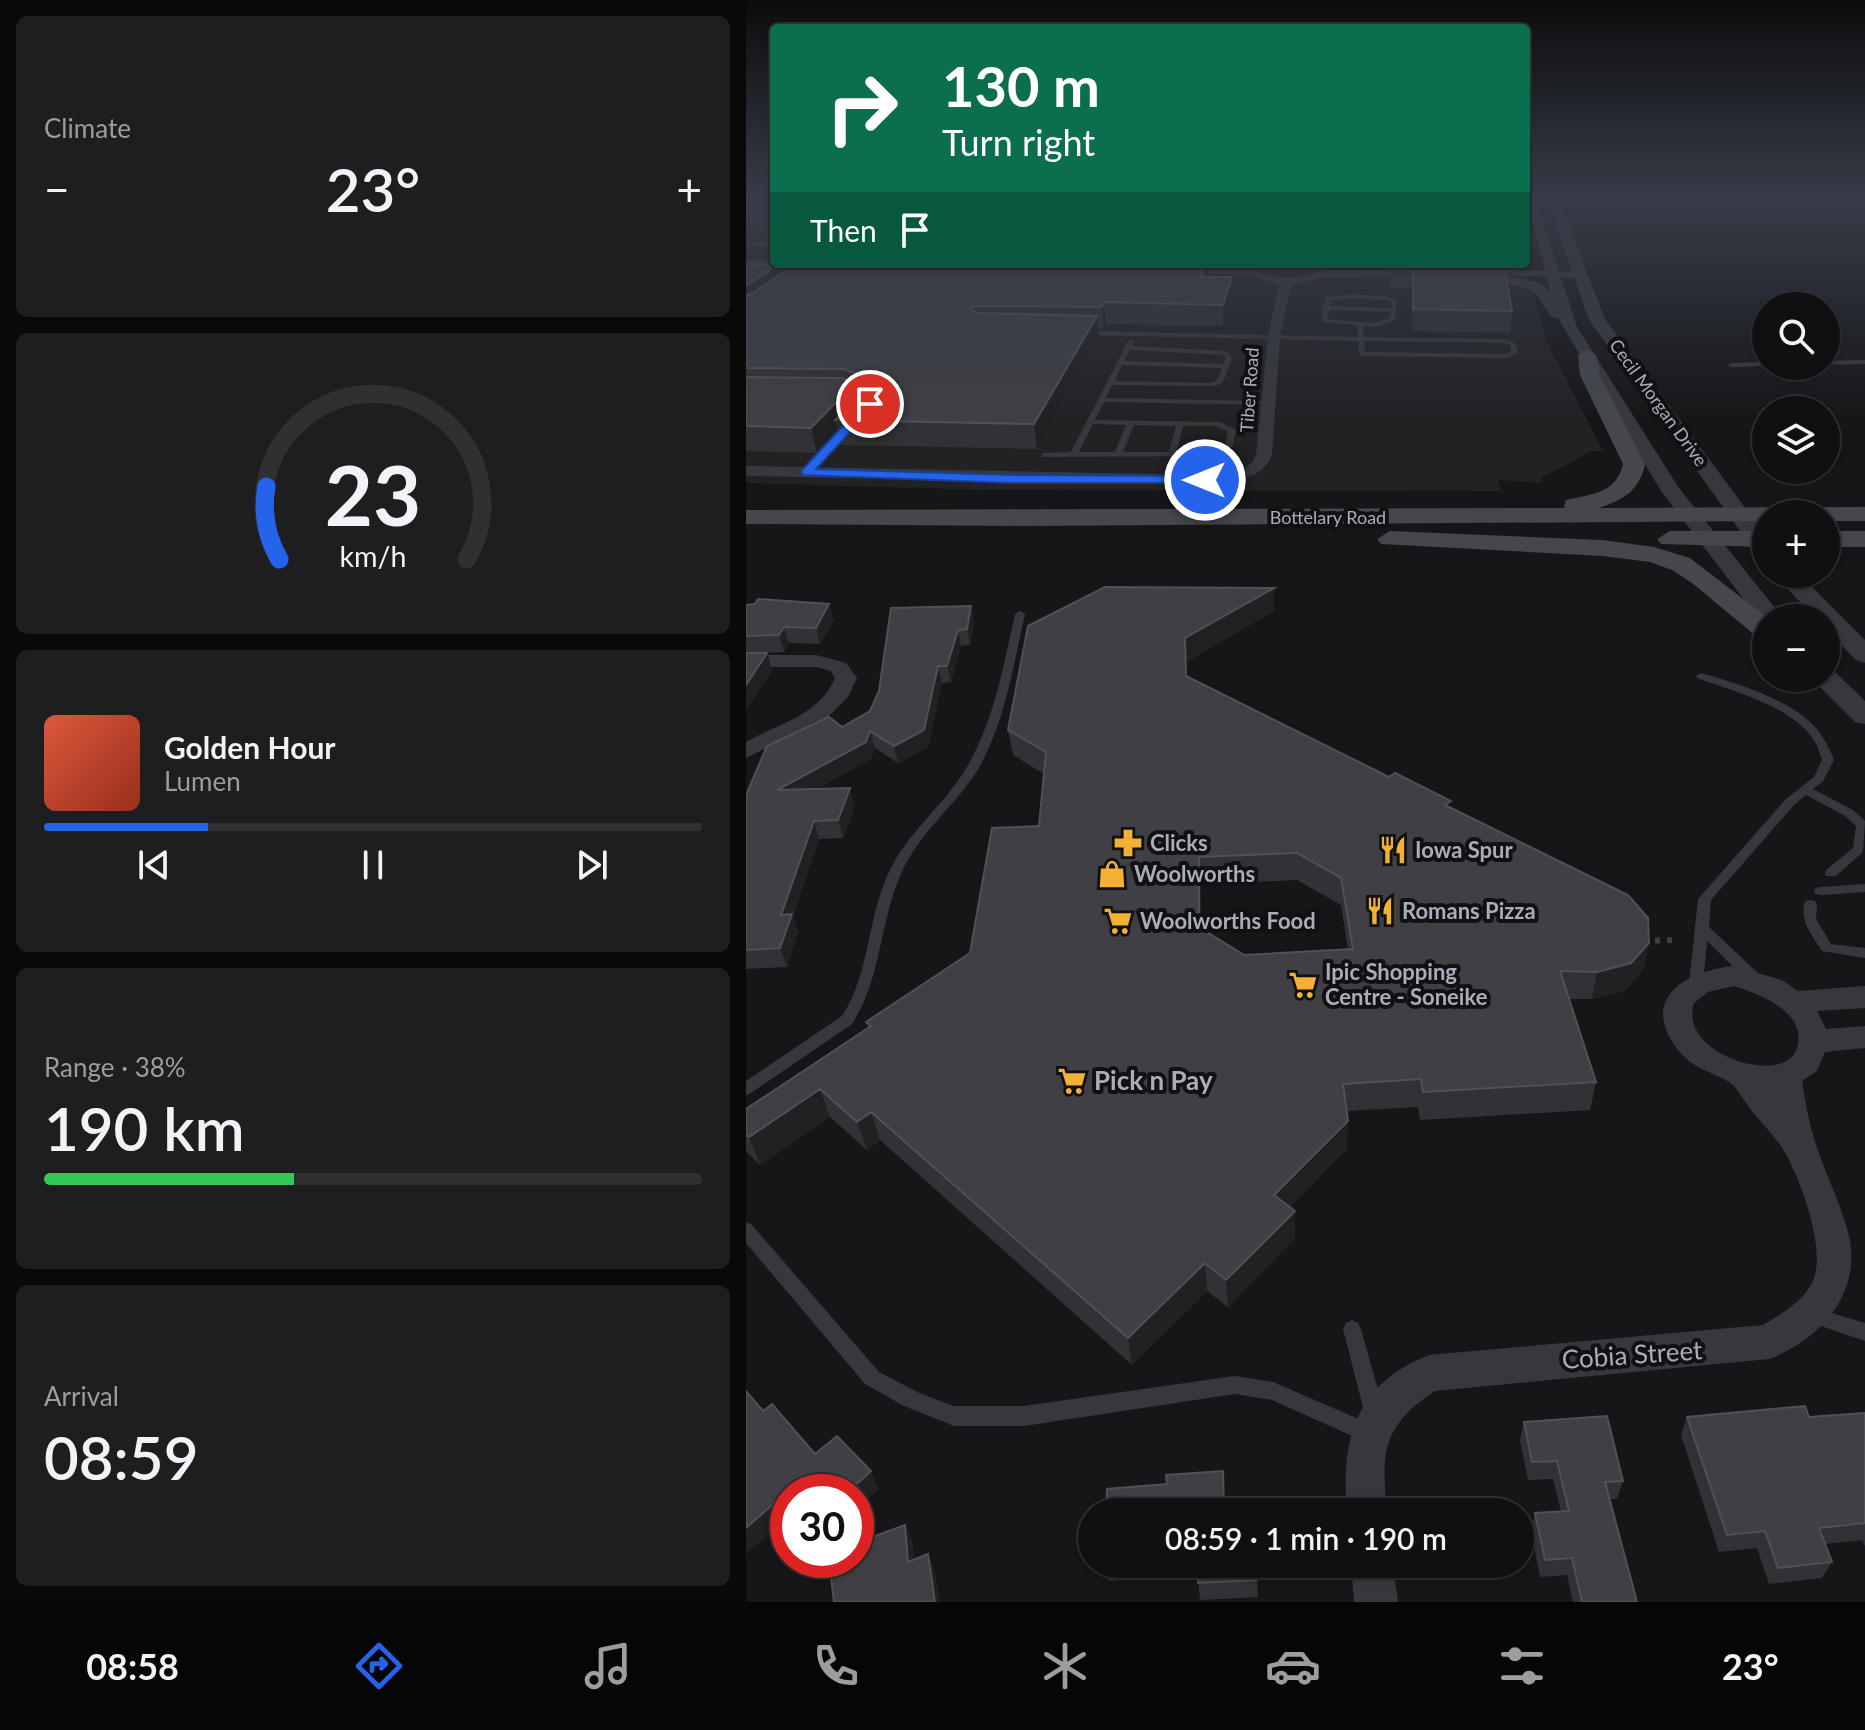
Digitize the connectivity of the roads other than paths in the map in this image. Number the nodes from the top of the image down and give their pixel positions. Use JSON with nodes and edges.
{"nodes":[{"id":1,"x":1550,"y":271,"type":"edge"},
{"id":2,"x":1261,"y":272,"type":"edge"},
{"id":3,"x":1313,"y":272,"type":"edge"},
{"id":4,"x":1460,"y":272,"type":"edge"},
{"id":5,"x":1571,"y":272,"type":"edge"},
{"id":6,"x":1577,"y":272,"type":"joint"},
{"id":7,"x":1286,"y":280,"type":"junction"},
{"id":8,"x":1324,"y":308,"type":"junction"},
{"id":9,"x":1394,"y":310,"type":"junction"},
{"id":10,"x":1360,"y":325,"type":"junction"},
{"id":11,"x":1569,"y":327,"type":"junction"},
{"id":12,"x":1072,"y":333,"type":"edge"},
{"id":13,"x":1134,"y":334,"type":"junction"},
{"id":14,"x":1274,"y":337,"type":"junction"},
{"id":15,"x":1362,"y":339,"type":"junction"},
{"id":16,"x":1127,"y":348,"type":"junction"},
{"id":17,"x":1587,"y":355,"type":"junction"},
{"id":18,"x":1865,"y":362,"type":"edge"},
{"id":19,"x":1119,"y":363,"type":"junction"},
{"id":20,"x":1840,"y":363,"type":"edge"},
{"id":21,"x":1752,"y":364,"type":"edge"},
{"id":22,"x":1731,"y":365,"type":"dead end"},
{"id":23,"x":1226,"y":366,"type":"junction"},
{"id":24,"x":1109,"y":383,"type":"junction"},
{"id":25,"x":1101,"y":400,"type":"junction"},
{"id":26,"x":1271,"y":403,"type":"junction"},
{"id":27,"x":856,"y":422,"type":"edge"},
{"id":28,"x":1089,"y":422,"type":"junction"},
{"id":29,"x":1131,"y":423,"type":"junction"},
{"id":30,"x":1180,"y":424,"type":"junction"},
{"id":31,"x":1045,"y":455,"type":"dead end"},
{"id":32,"x":1074,"y":455,"type":"junction"},
{"id":33,"x":1118,"y":455,"type":"junction"},
{"id":34,"x":1172,"y":455,"type":"junction"},
{"id":35,"x":746,"y":471,"type":"edge"},
{"id":36,"x":807,"y":473,"type":"junction"},
{"id":37,"x":1840,"y":514,"type":"edge"},
{"id":38,"x":1865,"y":514,"type":"edge"},
{"id":39,"x":1740,"y":515,"type":"junction"},
{"id":40,"x":1752,"y":515,"type":"edge"},
{"id":41,"x":1690,"y":516,"type":"junction"},
{"id":42,"x":746,"y":517,"type":"edge"},
{"id":43,"x":1174,"y":518,"type":"junction"},
{"id":44,"x":1752,"y":530,"type":"edge"},
{"id":45,"x":746,"y":536,"type":"edge"},
{"id":46,"x":1386,"y":539,"type":"junction"},
{"id":47,"x":1707,"y":539,"type":"junction"},
{"id":48,"x":1840,"y":539,"type":"edge"},
{"id":49,"x":1865,"y":539,"type":"edge"},
{"id":50,"x":1752,"y":542,"type":"edge"},
{"id":51,"x":1800,"y":588,"type":"edge"},
{"id":52,"x":1760,"y":604,"type":"edge"},
{"id":53,"x":1020,"y":614,"type":"dead end"},
{"id":54,"x":1752,"y":619,"type":"edge"},
{"id":55,"x":1865,"y":655,"type":"edge"},
{"id":56,"x":746,"y":661,"type":"edge"},
{"id":57,"x":1701,"y":676,"type":"dead end"},
{"id":58,"x":1840,"y":692,"type":"edge"},
{"id":59,"x":1865,"y":716,"type":"edge"},
{"id":60,"x":746,"y":751,"type":"edge"},
{"id":61,"x":1805,"y":790,"type":"junction"},
{"id":62,"x":1864,"y":826,"type":"edge"},
{"id":63,"x":1831,"y":873,"type":"dead end"},
{"id":64,"x":1865,"y":888,"type":"edge"},
{"id":65,"x":1821,"y":891,"type":"dead end"},
{"id":66,"x":1810,"y":904,"type":"dead end"},
{"id":67,"x":1702,"y":928,"type":"junction"},
{"id":68,"x":1865,"y":953,"type":"edge"},
{"id":69,"x":1756,"y":980,"type":"junction"},
{"id":70,"x":1696,"y":983,"type":"junction"},
{"id":71,"x":1865,"y":997,"type":"edge"},
{"id":72,"x":1796,"y":1002,"type":"junction"},
{"id":73,"x":1865,"y":1037,"type":"edge"},
{"id":74,"x":1816,"y":1041,"type":"junction"},
{"id":75,"x":1741,"y":1074,"type":"junction"},
{"id":76,"x":1785,"y":1075,"type":"junction"},
{"id":77,"x":746,"y":1089,"type":"edge"},
{"id":78,"x":1802,"y":1151,"type":"junction"},
{"id":79,"x":746,"y":1230,"type":"edge"},
{"id":80,"x":1815,"y":1316,"type":"junction"},
{"id":81,"x":1352,"y":1329,"type":"dead end"},
{"id":82,"x":1865,"y":1332,"type":"edge"},
{"id":83,"x":1372,"y":1426,"type":"junction"},
{"id":84,"x":1366,"y":1498,"type":"edge"},
{"id":85,"x":1373,"y":1578,"type":"edge"},
{"id":86,"x":1376,"y":1602,"type":"edge"}],
"edges":[{"from":1,"to":11,"type":"street","name":"Cecil Morgan Drive"},
{"from":2,"to":7,"type":"street"},
{"from":3,"to":7,"type":"street"},
{"from":4,"to":11,"type":"street"},
{"from":5,"to":6,"type":"street"},
{"from":6,"to":39,"type":"street","name":"Cecil Morgan Drive"},
{"from":7,"to":14,"type":"street","name":"Tiber Road"},
{"from":8,"to":9,"type":"lane"},
{"from":8,"to":9,"type":"lane"},
{"from":8,"to":10,"type":"lane"},
{"from":9,"to":10,"type":"lane"},
{"from":10,"to":15,"type":"lane"},
{"from":11,"to":17,"type":"street","name":"Cecil Morgan Drive"},
{"from":12,"to":13,"type":"lane"},
{"from":13,"to":14,"type":"lane"},
{"from":13,"to":16,"type":"lane"},
{"from":14,"to":15,"type":"lane"},
{"from":14,"to":26,"type":"street","name":"Tiber Road"},
{"from":15,"to":15,"type":"lane"},
{"from":16,"to":19,"type":"lane"},
{"from":16,"to":23,"type":"lane"},
{"from":17,"to":41,"type":"street","name":"Cecil Morgan Drive"},
{"from":17,"to":43,"type":"main road"},
{"from":18,"to":20,"type":"lane"},
{"from":19,"to":23,"type":"lane"},
{"from":19,"to":24,"type":"lane"},
{"from":21,"to":22,"type":"lane"},
{"from":23,"to":24,"type":"lane"},
{"from":24,"to":25,"type":"lane"},
{"from":25,"to":26,"type":"lane"},
{"from":25,"to":28,"type":"lane"},
{"from":26,"to":36,"type":"street","name":"Tiber Road"},
{"from":27,"to":36,"type":"lane"},
{"from":28,"to":29,"type":"lane"},
{"from":28,"to":32,"type":"lane"},
{"from":29,"to":30,"type":"lane"},
{"from":29,"to":33,"type":"lane"},
{"from":30,"to":34,"type":"lane"},
{"from":30,"to":34,"type":"lane"},
{"from":31,"to":32,"type":"lane"},
{"from":32,"to":33,"type":"lane"},
{"from":33,"to":34,"type":"lane"},
{"from":35,"to":36,"type":"street","name":"Tiber Road"},
{"from":37,"to":38,"type":"main road"},
{"from":39,"to":40,"type":"main road","name":"Bottelary Road"},
{"from":39,"to":41,"type":"main road","name":"Bottelary Road"},
{"from":39,"to":44,"type":"street","name":"Cecil Morgan Drive"},
{"from":41,"to":43,"type":"main road","name":"Bottelary Road"},
{"from":41,"to":47,"type":"street","name":"Cecil Morgan Drive"},
{"from":42,"to":43,"type":"main road","name":"Bottelary Road"},
{"from":45,"to":46,"type":"main road","name":"Bottelary Road"},
{"from":46,"to":47,"type":"main road","name":"Bottelary Road"},
{"from":46,"to":54,"type":"main road"},
{"from":47,"to":50,"type":"main road","name":"Bottelary Road"},
{"from":47,"to":52,"type":"street","name":"Cecil Morgan Drive"},
{"from":48,"to":49,"type":"main road"},
{"from":51,"to":55,"type":"street"},
{"from":53,"to":77,"type":"lane"},
{"from":56,"to":60,"type":"street"},
{"from":57,"to":61,"type":"lane"},
{"from":58,"to":59,"type":"street"},
{"from":61,"to":62,"type":"lane"},
{"from":61,"to":67,"type":"lane"},
{"from":62,"to":63,"type":"lane"},
{"from":64,"to":65,"type":"lane"},
{"from":66,"to":68,"type":"lane"},
{"from":67,"to":69,"type":"lane"},
{"from":67,"to":70,"type":"lane"},
{"from":69,"to":70,"type":"street"},
{"from":69,"to":72,"type":"street"},
{"from":70,"to":75,"type":"street"},
{"from":71,"to":72,"type":"street"},
{"from":72,"to":74,"type":"street"},
{"from":73,"to":74,"type":"street"},
{"from":74,"to":76,"type":"street"},
{"from":75,"to":76,"type":"street"},
{"from":75,"to":78,"type":"street","name":"Cobia Street"},
{"from":76,"to":78,"type":"street","name":"Cobia Street"},
{"from":78,"to":80,"type":"street","name":"Cobia Street"},
{"from":79,"to":83,"type":"lane"},
{"from":80,"to":82,"type":"lane"},
{"from":80,"to":83,"type":"street","name":"Cobia Street"},
{"from":81,"to":83,"type":"lane"},
{"from":83,"to":84,"type":"street"},
{"from":85,"to":86,"type":"street"}]}
